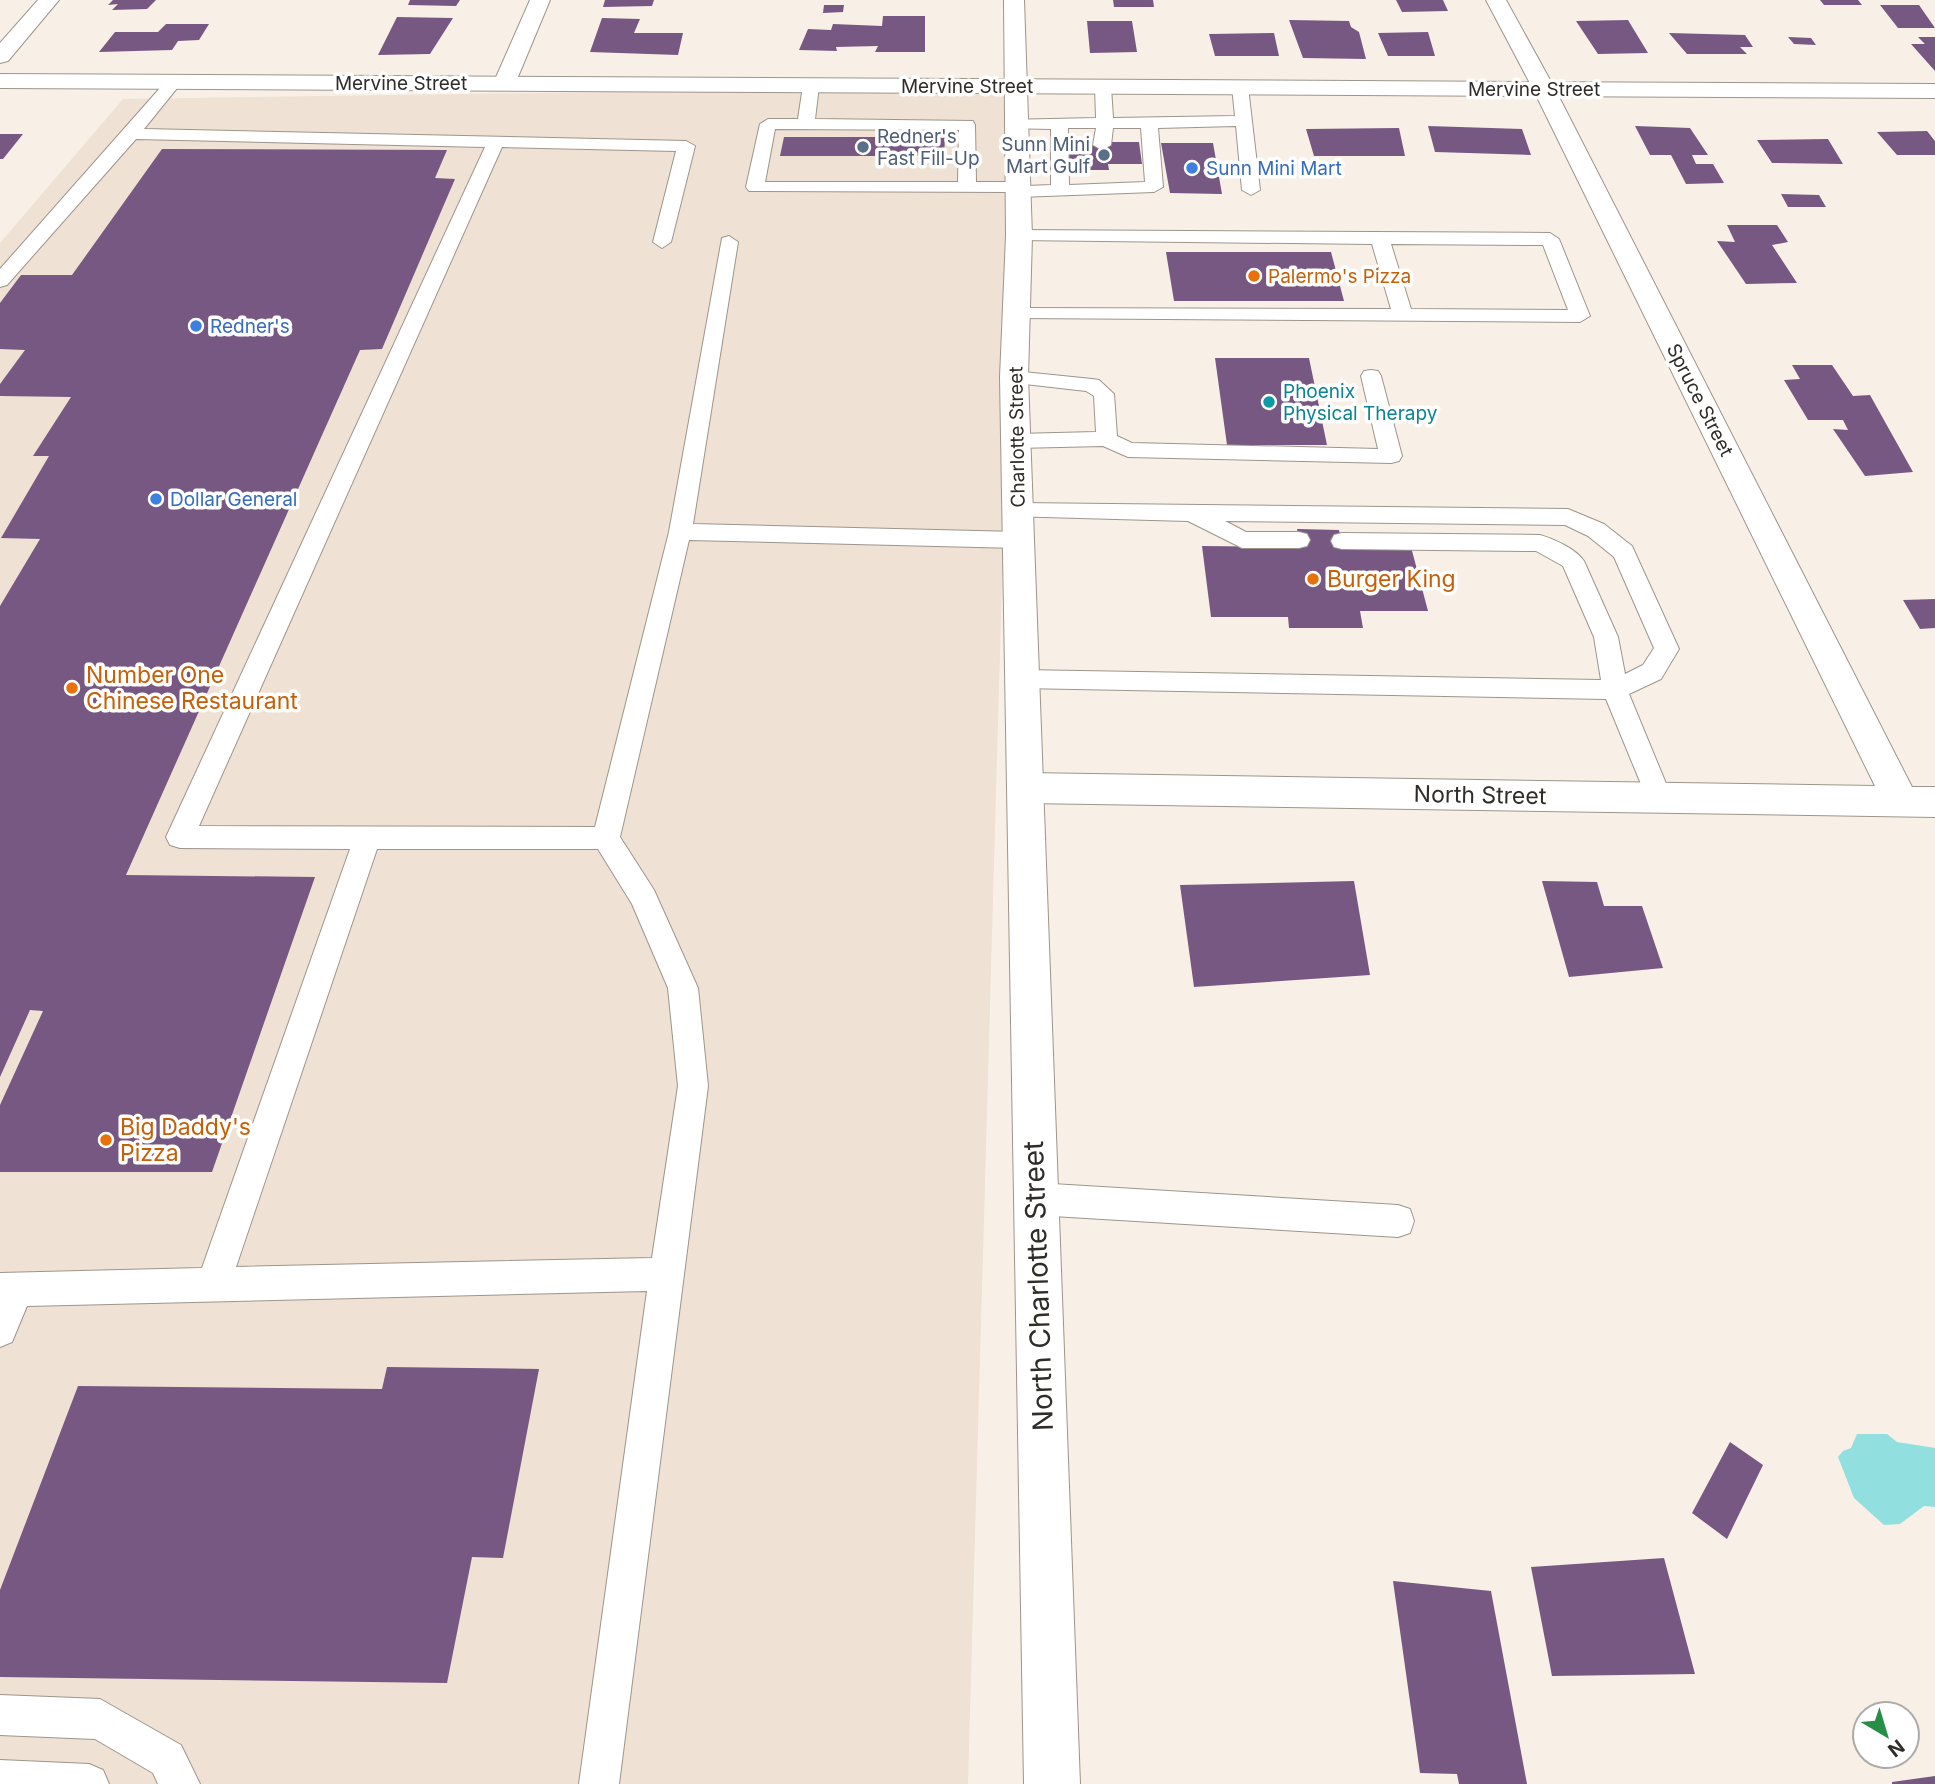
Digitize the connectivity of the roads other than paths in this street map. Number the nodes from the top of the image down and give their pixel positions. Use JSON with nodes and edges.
{"nodes":[{"id":1,"x":49,"y":0,"type":"edge"},
{"id":2,"x":540,"y":0,"type":"edge"},
{"id":3,"x":1014,"y":0,"type":"edge"},
{"id":4,"x":1496,"y":0,"type":"edge"},
{"id":5,"x":0,"y":56,"type":"edge"},
{"id":6,"x":0,"y":81,"type":"edge"},
{"id":7,"x":174,"y":82,"type":"junction"},
{"id":8,"x":504,"y":84,"type":"junction"},
{"id":9,"x":811,"y":86,"type":"junction"},
{"id":10,"x":1016,"y":86,"type":"junction"},
{"id":11,"x":1103,"y":87,"type":"junction"},
{"id":12,"x":1240,"y":87,"type":"junction"},
{"id":13,"x":1544,"y":89,"type":"junction"},
{"id":14,"x":1935,"y":91,"type":"edge"},
{"id":15,"x":1244,"y":121,"type":"junction"},
{"id":16,"x":1149,"y":122,"type":"junction"},
{"id":17,"x":1105,"y":123,"type":"junction"},
{"id":18,"x":1015,"y":124,"type":"junction"},
{"id":19,"x":1059,"y":124,"type":"junction"},
{"id":20,"x":806,"y":125,"type":"junction"},
{"id":21,"x":131,"y":134,"type":"junction"},
{"id":22,"x":496,"y":142,"type":"junction"},
{"id":23,"x":1102,"y":145,"type":"dead end"},
{"id":24,"x":1105,"y":170,"type":"dead end"},
{"id":25,"x":967,"y":188,"type":"junction"},
{"id":26,"x":1107,"y":189,"type":"junction"},
{"id":27,"x":1019,"y":190,"type":"junction"},
{"id":28,"x":1060,"y":190,"type":"junction"},
{"id":29,"x":1251,"y":190,"type":"dead end"},
{"id":30,"x":1019,"y":236,"type":"junction"},
{"id":31,"x":1380,"y":239,"type":"junction"},
{"id":32,"x":662,"y":242,"type":"dead end"},
{"id":33,"x":729,"y":242,"type":"dead end"},
{"id":34,"x":0,"y":281,"type":"edge"},
{"id":35,"x":1017,"y":312,"type":"junction"},
{"id":36,"x":1403,"y":315,"type":"junction"},
{"id":37,"x":1371,"y":376,"type":"dead end"},
{"id":38,"x":1014,"y":377,"type":"junction"},
{"id":39,"x":1107,"y":439,"type":"junction"},
{"id":40,"x":1017,"y":441,"type":"junction"},
{"id":41,"x":1019,"y":511,"type":"junction"},
{"id":42,"x":1191,"y":513,"type":"junction"},
{"id":43,"x":680,"y":532,"type":"junction"},
{"id":44,"x":1018,"y":540,"type":"junction"},
{"id":45,"x":1299,"y":540,"type":"dead end"},
{"id":46,"x":1342,"y":541,"type":"dead end"},
{"id":47,"x":1021,"y":679,"type":"junction"},
{"id":48,"x":1615,"y":691,"type":"junction"},
{"id":49,"x":1026,"y":788,"type":"junction"},
{"id":50,"x":1659,"y":798,"type":"junction"},
{"id":51,"x":1918,"y":802,"type":"edge"},
{"id":52,"x":367,"y":838,"type":"junction"},
{"id":53,"x":606,"y":838,"type":"junction"},
{"id":54,"x":1036,"y":1199,"type":"junction"},
{"id":55,"x":1398,"y":1221,"type":"dead end"},
{"id":56,"x":666,"y":1273,"type":"junction"},
{"id":57,"x":214,"y":1283,"type":"junction"},
{"id":58,"x":9,"y":1289,"type":"edge"},
{"id":59,"x":0,"y":1330,"type":"edge"},
{"id":60,"x":0,"y":1715,"type":"edge"},
{"id":61,"x":0,"y":1780,"type":"edge"},
{"id":62,"x":89,"y":1784,"type":"edge"},
{"id":63,"x":180,"y":1784,"type":"edge"},
{"id":64,"x":598,"y":1784,"type":"edge"},
{"id":65,"x":1052,"y":1784,"type":"edge"}],
"edges":[{"from":1,"to":5,"type":"street"},
{"from":2,"to":8,"type":"street"},
{"from":3,"to":10,"type":"street"},
{"from":4,"to":13,"type":"street","name":"Spruce Street"},
{"from":6,"to":7,"type":"street","name":"Mervine Street"},
{"from":7,"to":8,"type":"street","name":"Mervine Street"},
{"from":7,"to":21,"type":"lane"},
{"from":8,"to":9,"type":"street","name":"Mervine Street"},
{"from":9,"to":10,"type":"street","name":"Mervine Street"},
{"from":9,"to":20,"type":"lane"},
{"from":10,"to":11,"type":"street","name":"Mervine Street"},
{"from":10,"to":18,"type":"street","name":"Charlotte Street"},
{"from":11,"to":12,"type":"street","name":"Mervine Street"},
{"from":11,"to":17,"type":"lane"},
{"from":12,"to":13,"type":"street","name":"Mervine Street"},
{"from":12,"to":15,"type":"lane"},
{"from":13,"to":14,"type":"street","name":"Mervine Street"},
{"from":13,"to":51,"type":"street","name":"Spruce Street"},
{"from":15,"to":16,"type":"lane"},
{"from":15,"to":29,"type":"lane"},
{"from":16,"to":17,"type":"lane"},
{"from":16,"to":26,"type":"lane"},
{"from":17,"to":19,"type":"lane"},
{"from":17,"to":23,"type":"lane"},
{"from":18,"to":19,"type":"lane"},
{"from":18,"to":27,"type":"street","name":"Charlotte Street"},
{"from":19,"to":28,"type":"lane"},
{"from":20,"to":25,"type":"lane"},
{"from":20,"to":25,"type":"lane"},
{"from":21,"to":22,"type":"lane"},
{"from":21,"to":34,"type":"lane"},
{"from":22,"to":32,"type":"lane"},
{"from":22,"to":52,"type":"lane"},
{"from":24,"to":26,"type":"lane"},
{"from":25,"to":27,"type":"lane"},
{"from":26,"to":28,"type":"lane"},
{"from":27,"to":28,"type":"lane"},
{"from":27,"to":30,"type":"street","name":"Charlotte Street"},
{"from":30,"to":31,"type":"lane"},
{"from":30,"to":35,"type":"street","name":"Charlotte Street"},
{"from":31,"to":36,"type":"lane"},
{"from":31,"to":36,"type":"lane"},
{"from":33,"to":43,"type":"lane"},
{"from":35,"to":36,"type":"lane"},
{"from":35,"to":38,"type":"street","name":"Charlotte Street"},
{"from":37,"to":39,"type":"lane"},
{"from":38,"to":39,"type":"lane"},
{"from":38,"to":40,"type":"street","name":"Charlotte Street"},
{"from":39,"to":40,"type":"lane"},
{"from":40,"to":41,"type":"street","name":"Charlotte Street"},
{"from":41,"to":42,"type":"lane"},
{"from":41,"to":44,"type":"street","name":"Charlotte Street"},
{"from":42,"to":45,"type":"lane"},
{"from":42,"to":48,"type":"lane"},
{"from":43,"to":44,"type":"lane"},
{"from":43,"to":53,"type":"lane"},
{"from":44,"to":47,"type":"street","name":"Charlotte Street"},
{"from":46,"to":48,"type":"lane"},
{"from":47,"to":48,"type":"lane"},
{"from":47,"to":49,"type":"street","name":"Charlotte Street"},
{"from":48,"to":50,"type":"lane"},
{"from":49,"to":50,"type":"street","name":"North Street"},
{"from":49,"to":54,"type":"street","name":"North Charlotte Street"},
{"from":50,"to":51,"type":"street","name":"North Street"},
{"from":52,"to":53,"type":"lane"},
{"from":52,"to":57,"type":"lane"},
{"from":53,"to":56,"type":"lane"},
{"from":54,"to":55,"type":"lane"},
{"from":54,"to":65,"type":"street","name":"North Charlotte Street"},
{"from":56,"to":57,"type":"lane"},
{"from":56,"to":64,"type":"lane"},
{"from":57,"to":58,"type":"lane"},
{"from":58,"to":59,"type":"lane"},
{"from":60,"to":63,"type":"lane"},
{"from":61,"to":62,"type":"lane"}]}
